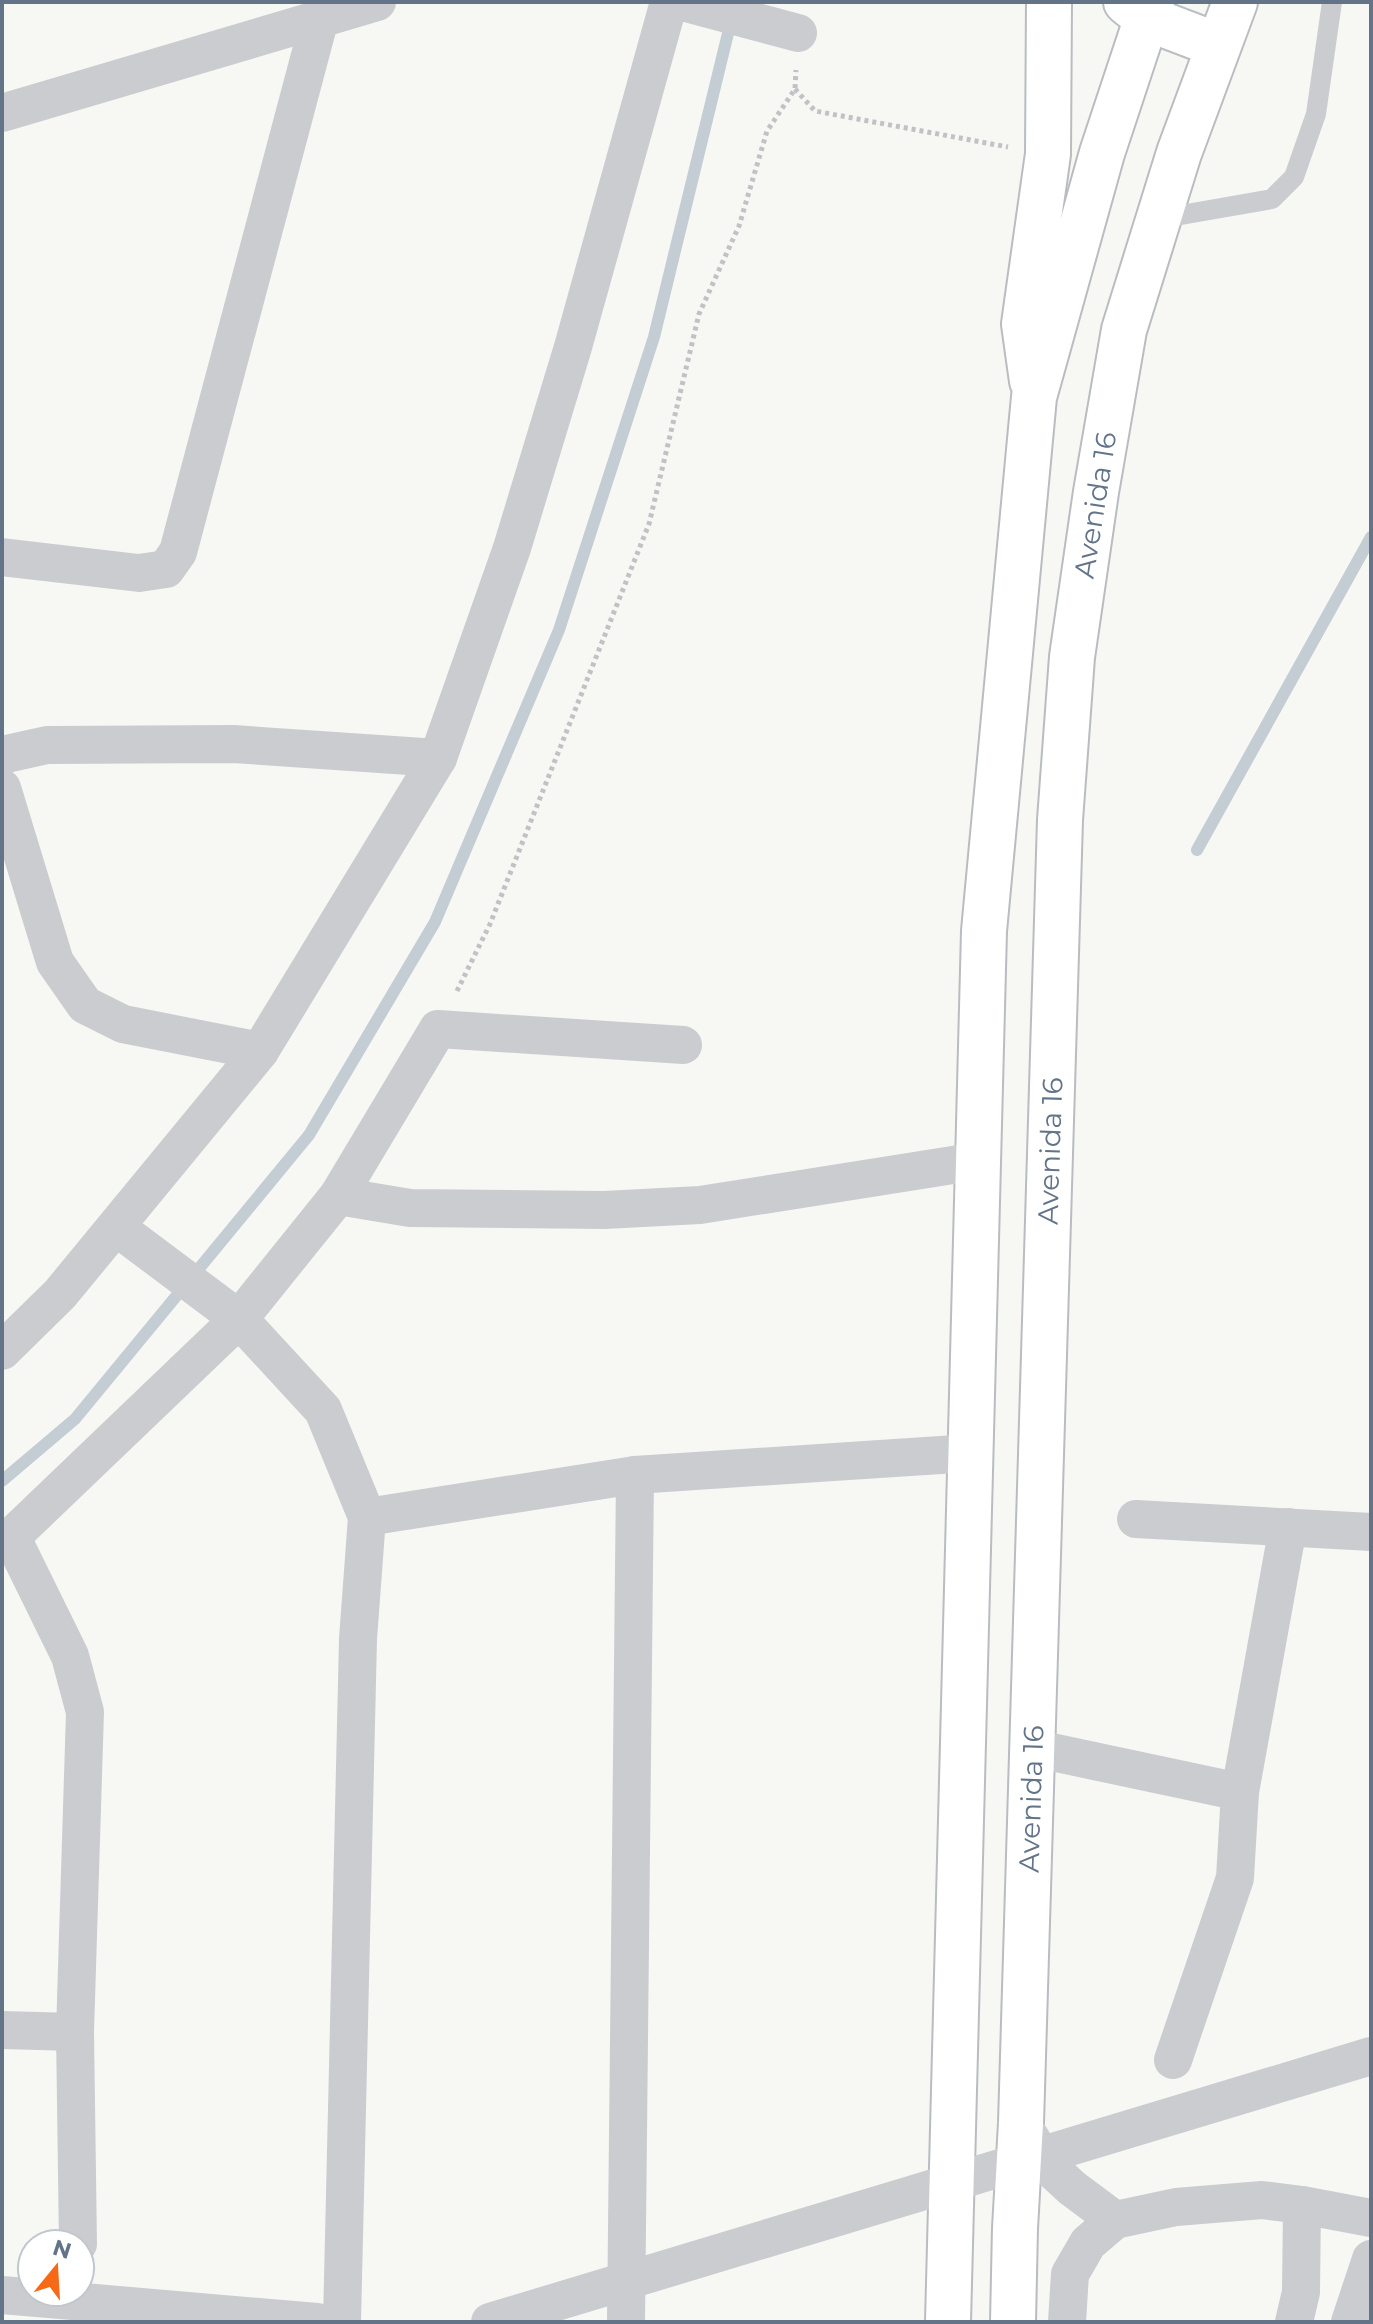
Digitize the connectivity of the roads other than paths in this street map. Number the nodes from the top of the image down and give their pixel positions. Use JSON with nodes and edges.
{"nodes":[{"id":1,"x":377,"y":2,"type":"edge"},
{"id":2,"x":669,"y":2,"type":"edge"},
{"id":3,"x":682,"y":2,"type":"edge"},
{"id":4,"x":1049,"y":2,"type":"edge"},
{"id":5,"x":1332,"y":2,"type":"edge"},
{"id":6,"x":1142,"y":7,"type":"edge"},
{"id":7,"x":1225,"y":15,"type":"edge"},
{"id":8,"x":263,"y":18,"type":"edge"},
{"id":9,"x":320,"y":18,"type":"junction"},
{"id":10,"x":798,"y":33,"type":"road end"},
{"id":11,"x":4,"y":104,"type":"edge"},
{"id":12,"x":1158,"y":219,"type":"junction"},
{"id":13,"x":1034,"y":397,"type":"junction"},
{"id":14,"x":2,"y":557,"type":"edge"},
{"id":15,"x":2,"y":755,"type":"edge"},
{"id":16,"x":438,"y":758,"type":"junction"},
{"id":17,"x":5,"y":813,"type":"edge"},
{"id":18,"x":683,"y":1045,"type":"dead end"},
{"id":19,"x":260,"y":1051,"type":"junction"},
{"id":20,"x":978,"y":1161,"type":"junction"},
{"id":21,"x":338,"y":1196,"type":"junction"},
{"id":22,"x":116,"y":1227,"type":"junction"},
{"id":23,"x":239,"y":1319,"type":"junction"},
{"id":24,"x":2,"y":1351,"type":"edge"},
{"id":25,"x":971,"y":1453,"type":"junction"},
{"id":26,"x":635,"y":1475,"type":"junction"},
{"id":27,"x":367,"y":1517,"type":"junction"},
{"id":28,"x":1136,"y":1519,"type":"dead end"},
{"id":29,"x":1288,"y":1527,"type":"junction"},
{"id":30,"x":1371,"y":1532,"type":"edge"},
{"id":31,"x":7,"y":1542,"type":"edge"},
{"id":32,"x":1033,"y":1748,"type":"junction"},
{"id":33,"x":1240,"y":1792,"type":"junction"},
{"id":34,"x":2,"y":2030,"type":"edge"},
{"id":35,"x":75,"y":2032,"type":"junction"},
{"id":36,"x":1371,"y":2056,"type":"edge"},
{"id":37,"x":1173,"y":2060,"type":"dead end"},
{"id":38,"x":1021,"y":2123,"type":"junction"},
{"id":39,"x":1302,"y":2205,"type":"junction"},
{"id":40,"x":1371,"y":2218,"type":"edge"},
{"id":41,"x":1115,"y":2220,"type":"junction"},
{"id":42,"x":78,"y":2228,"type":"edge"},
{"id":43,"x":1371,"y":2259,"type":"edge"},
{"id":44,"x":96,"y":2298,"type":"edge"},
{"id":45,"x":1298,"y":2307,"type":"edge"},
{"id":46,"x":1353,"y":2311,"type":"edge"},
{"id":47,"x":317,"y":2322,"type":"edge"},
{"id":48,"x":342,"y":2322,"type":"edge"},
{"id":49,"x":490,"y":2322,"type":"edge"},
{"id":50,"x":626,"y":2322,"type":"edge"},
{"id":51,"x":948,"y":2322,"type":"edge"},
{"id":52,"x":1013,"y":2322,"type":"edge"},
{"id":53,"x":1067,"y":2322,"type":"edge"}],
"edges":[{"from":1,"to":9,"type":"street"},
{"from":2,"to":16,"type":"street"},
{"from":3,"to":10,"type":"street"},
{"from":4,"to":13,"type":"main road"},
{"from":5,"to":12,"type":"lane"},
{"from":6,"to":7,"type":"main road"},
{"from":6,"to":13,"type":"main road"},
{"from":7,"to":12,"type":"main road","name":"Avenida 16"},
{"from":8,"to":9,"type":"street"},
{"from":8,"to":11,"type":"street"},
{"from":9,"to":14,"type":"street"},
{"from":12,"to":32,"type":"main road","name":"Avenida 16"},
{"from":13,"to":20,"type":"main road"},
{"from":15,"to":16,"type":"street"},
{"from":16,"to":19,"type":"street"},
{"from":17,"to":19,"type":"street"},
{"from":18,"to":21,"type":"street"},
{"from":19,"to":22,"type":"street"},
{"from":20,"to":21,"type":"street"},
{"from":20,"to":25,"type":"main road"},
{"from":21,"to":23,"type":"street"},
{"from":22,"to":23,"type":"street"},
{"from":22,"to":24,"type":"street"},
{"from":23,"to":27,"type":"street"},
{"from":23,"to":31,"type":"street"},
{"from":25,"to":26,"type":"street"},
{"from":25,"to":51,"type":"main road"},
{"from":26,"to":27,"type":"street"},
{"from":26,"to":50,"type":"street"},
{"from":27,"to":48,"type":"street"},
{"from":28,"to":29,"type":"street"},
{"from":29,"to":30,"type":"street"},
{"from":29,"to":33,"type":"street"},
{"from":31,"to":35,"type":"street"},
{"from":32,"to":33,"type":"street"},
{"from":32,"to":38,"type":"main road","name":"Avenida 16"},
{"from":33,"to":37,"type":"street"},
{"from":34,"to":35,"type":"street"},
{"from":35,"to":42,"type":"street"},
{"from":36,"to":49,"type":"street"},
{"from":38,"to":41,"type":"street"},
{"from":38,"to":52,"type":"main road","name":"Avenida 16"},
{"from":39,"to":40,"type":"street"},
{"from":39,"to":41,"type":"street"},
{"from":39,"to":45,"type":"street"},
{"from":41,"to":53,"type":"street"},
{"from":43,"to":46,"type":"street"},
{"from":44,"to":47,"type":"street"},
{"from":45,"to":46,"type":"street"}]}
